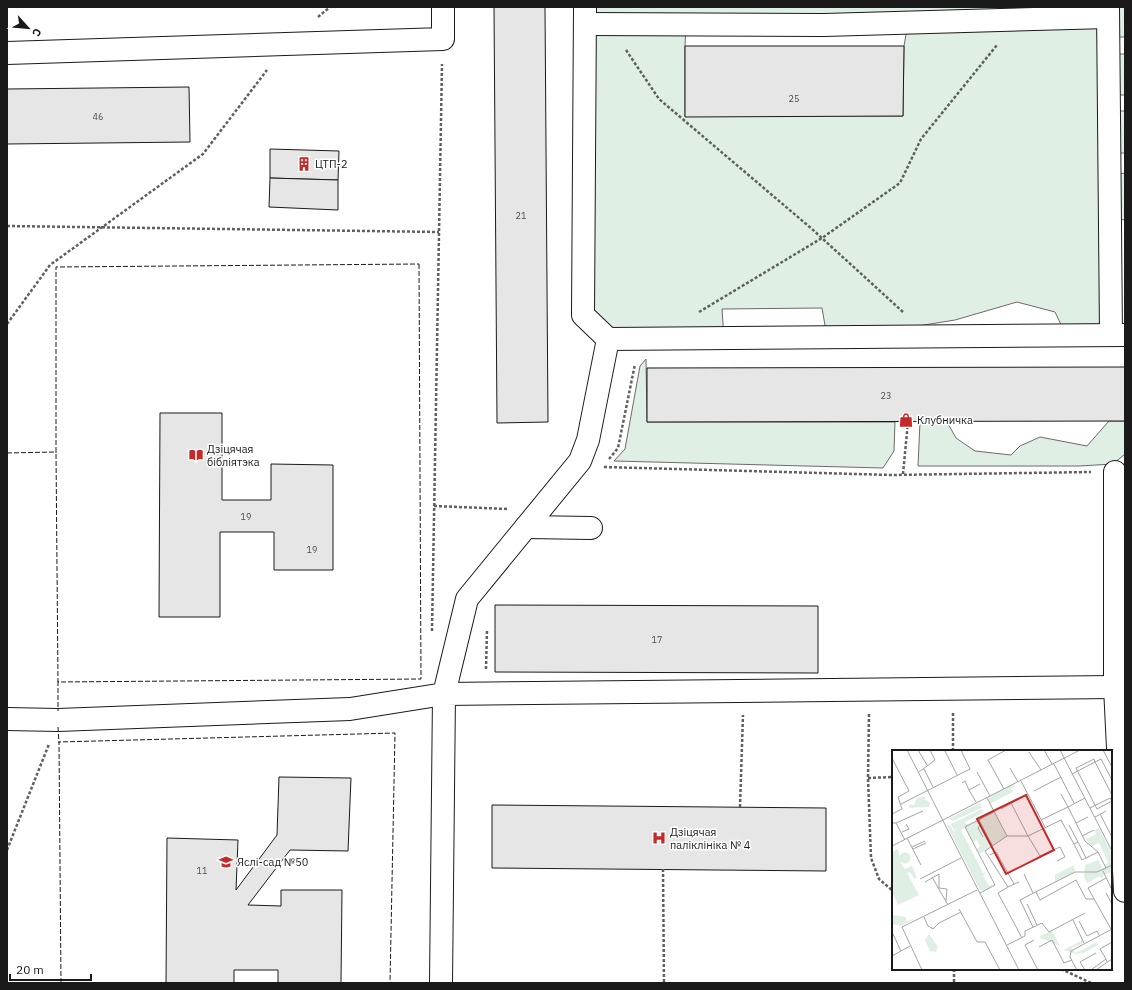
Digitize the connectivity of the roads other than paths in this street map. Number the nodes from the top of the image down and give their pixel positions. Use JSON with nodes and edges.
{"nodes":[{"id":1,"x":443,"y":7,"type":"edge"},
{"id":2,"x":1108,"y":12,"type":"edge"},
{"id":3,"x":1016,"y":13,"type":"edge"},
{"id":4,"x":585,"y":16,"type":"edge"},
{"id":5,"x":7,"y":53,"type":"edge"},
{"id":6,"x":1118,"y":335,"type":"edge"},
{"id":7,"x":608,"y":338,"type":"junction"},
{"id":8,"x":1115,"y":472,"type":"road end"},
{"id":9,"x":526,"y":527,"type":"junction"},
{"id":10,"x":591,"y":528,"type":"dead end"},
{"id":11,"x":1116,"y":687,"type":"junction"},
{"id":12,"x":444,"y":694,"type":"junction"},
{"id":13,"x":7,"y":720,"type":"edge"},
{"id":14,"x":1125,"y":891,"type":"edge"},
{"id":15,"x":441,"y":983,"type":"edge"}],
"edges":[{"from":1,"to":5,"type":"lane"},
{"from":2,"to":3,"type":"lane"},
{"from":2,"to":6,"type":"lane"},
{"from":3,"to":4,"type":"lane"},
{"from":4,"to":7,"type":"lane"},
{"from":6,"to":7,"type":"lane"},
{"from":7,"to":9,"type":"lane"},
{"from":8,"to":11,"type":"lane"},
{"from":9,"to":10,"type":"lane"},
{"from":9,"to":12,"type":"lane"},
{"from":11,"to":12,"type":"lane"},
{"from":11,"to":14,"type":"lane"},
{"from":12,"to":13,"type":"lane"},
{"from":12,"to":15,"type":"lane"}]}
